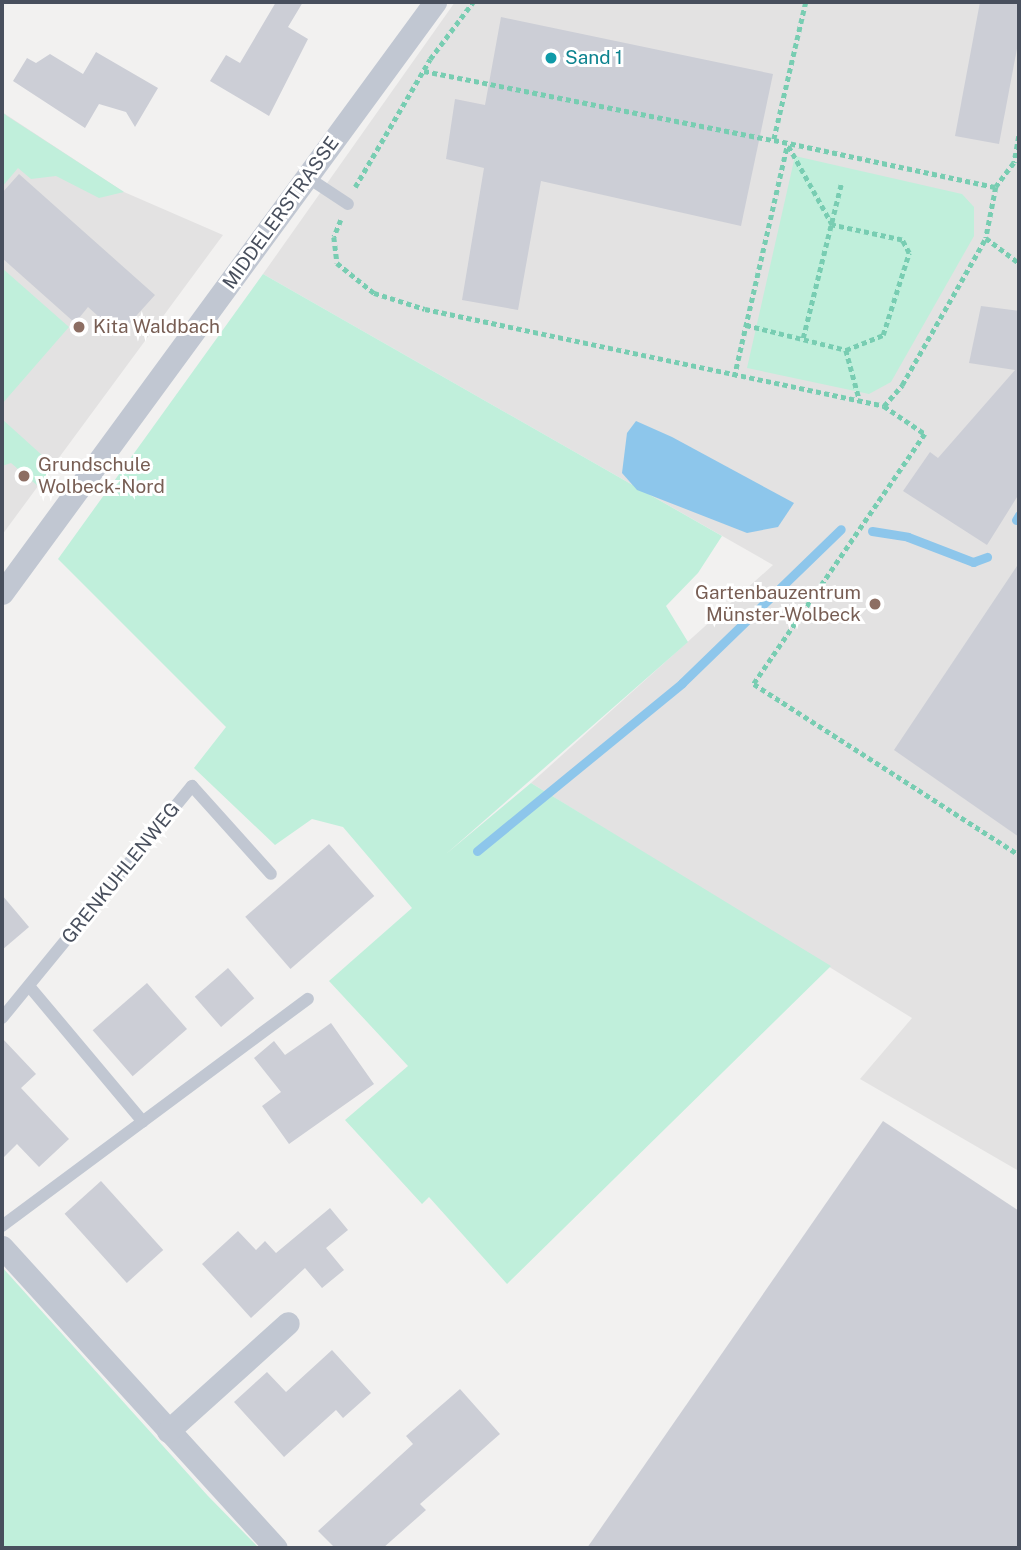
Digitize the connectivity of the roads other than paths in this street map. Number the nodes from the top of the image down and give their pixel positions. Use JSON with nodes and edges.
{"nodes":[{"id":1,"x":435,"y":2,"type":"edge"},
{"id":2,"x":307,"y":177,"type":"junction"},
{"id":3,"x":348,"y":204,"type":"road end"},
{"id":4,"x":2,"y":593,"type":"edge"},
{"id":5,"x":271,"y":874,"type":"dead end"},
{"id":6,"x":29,"y":986,"type":"junction"},
{"id":7,"x":308,"y":999,"type":"dead end"},
{"id":8,"x":2,"y":1018,"type":"edge"},
{"id":9,"x":143,"y":1122,"type":"junction"},
{"id":10,"x":2,"y":1226,"type":"edge"},
{"id":11,"x":2,"y":1247,"type":"edge"},
{"id":12,"x":288,"y":1323,"type":"dead end"},
{"id":13,"x":168,"y":1431,"type":"junction"},
{"id":14,"x":275,"y":1548,"type":"edge"}],
"edges":[{"from":1,"to":2,"type":"street","name":"MIDDELERSTRASSE"},
{"from":2,"to":3,"type":"lane"},
{"from":2,"to":4,"type":"street","name":"MIDDELERSTRASSE"},
{"from":5,"to":6,"type":"lane","name":"GRENKUHLENWEG"},
{"from":6,"to":8,"type":"lane","name":"GRENKUHLENWEG"},
{"from":6,"to":9,"type":"lane"},
{"from":7,"to":9,"type":"lane"},
{"from":9,"to":10,"type":"lane"},
{"from":11,"to":13,"type":"street"},
{"from":12,"to":13,"type":"street"},
{"from":13,"to":14,"type":"street"}]}
